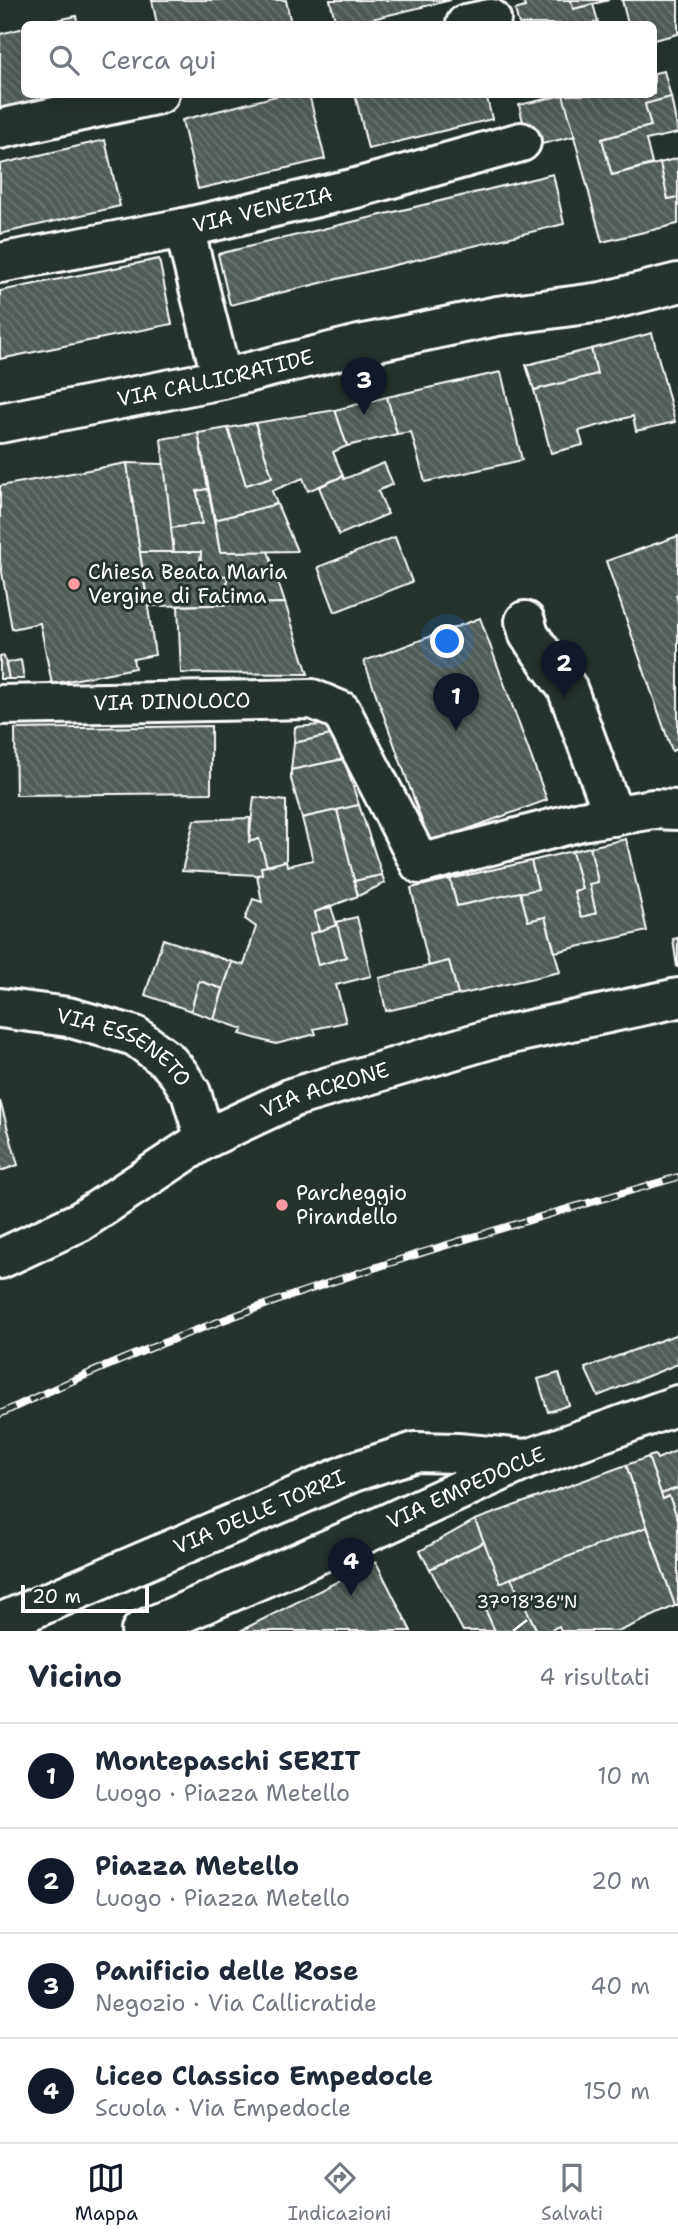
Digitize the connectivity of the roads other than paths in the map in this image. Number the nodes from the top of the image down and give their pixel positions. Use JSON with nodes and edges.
{"nodes":[{"id":1,"x":141,"y":98,"type":"edge"},
{"id":2,"x":0,"y":129,"type":"edge"},
{"id":3,"x":521,"y":142,"type":"dead end"},
{"id":4,"x":184,"y":228,"type":"junction"},
{"id":5,"x":0,"y":263,"type":"edge"},
{"id":6,"x":678,"y":283,"type":"edge"},
{"id":7,"x":222,"y":379,"type":"junction"},
{"id":8,"x":0,"y":423,"type":"edge"},
{"id":9,"x":525,"y":621,"type":"dead end"},
{"id":10,"x":0,"y":705,"type":"edge"},
{"id":11,"x":666,"y":810,"type":"edge"},
{"id":12,"x":614,"y":816,"type":"junction"},
{"id":13,"x":678,"y":998,"type":"edge"},
{"id":14,"x":0,"y":1008,"type":"edge"},
{"id":15,"x":205,"y":1139,"type":"junction"},
{"id":16,"x":0,"y":1259,"type":"edge"},
{"id":17,"x":678,"y":1405,"type":"edge"},
{"id":18,"x":528,"y":1459,"type":"junction"},
{"id":19,"x":0,"y":1623,"type":"edge"},
{"id":20,"x":141,"y":1631,"type":"edge"}],
"edges":[{"from":1,"to":2,"type":"street"},
{"from":3,"to":4,"type":"street","name":"VIA VENEZIA"},
{"from":4,"to":5,"type":"street","name":"VIA VENEZIA"},
{"from":4,"to":7,"type":"street"},
{"from":6,"to":7,"type":"street","name":"VIA CALLICRATIDE"},
{"from":7,"to":8,"type":"street","name":"VIA CALLICRATIDE"},
{"from":9,"to":12,"type":"street"},
{"from":10,"to":12,"type":"street","name":"VIA DINOLOCO"},
{"from":11,"to":12,"type":"street"},
{"from":13,"to":15,"type":"street","name":"VIA ACRONE"},
{"from":14,"to":15,"type":"street","name":"VIA ESSENETO"},
{"from":15,"to":16,"type":"street","name":"VIA ACRONE"},
{"from":17,"to":18,"type":"street","name":"VIA EMPEDOCLE"},
{"from":18,"to":19,"type":"street","name":"VIA DELLE TORRI"},
{"from":18,"to":20,"type":"street","name":"VIA EMPEDOCLE"}]}
